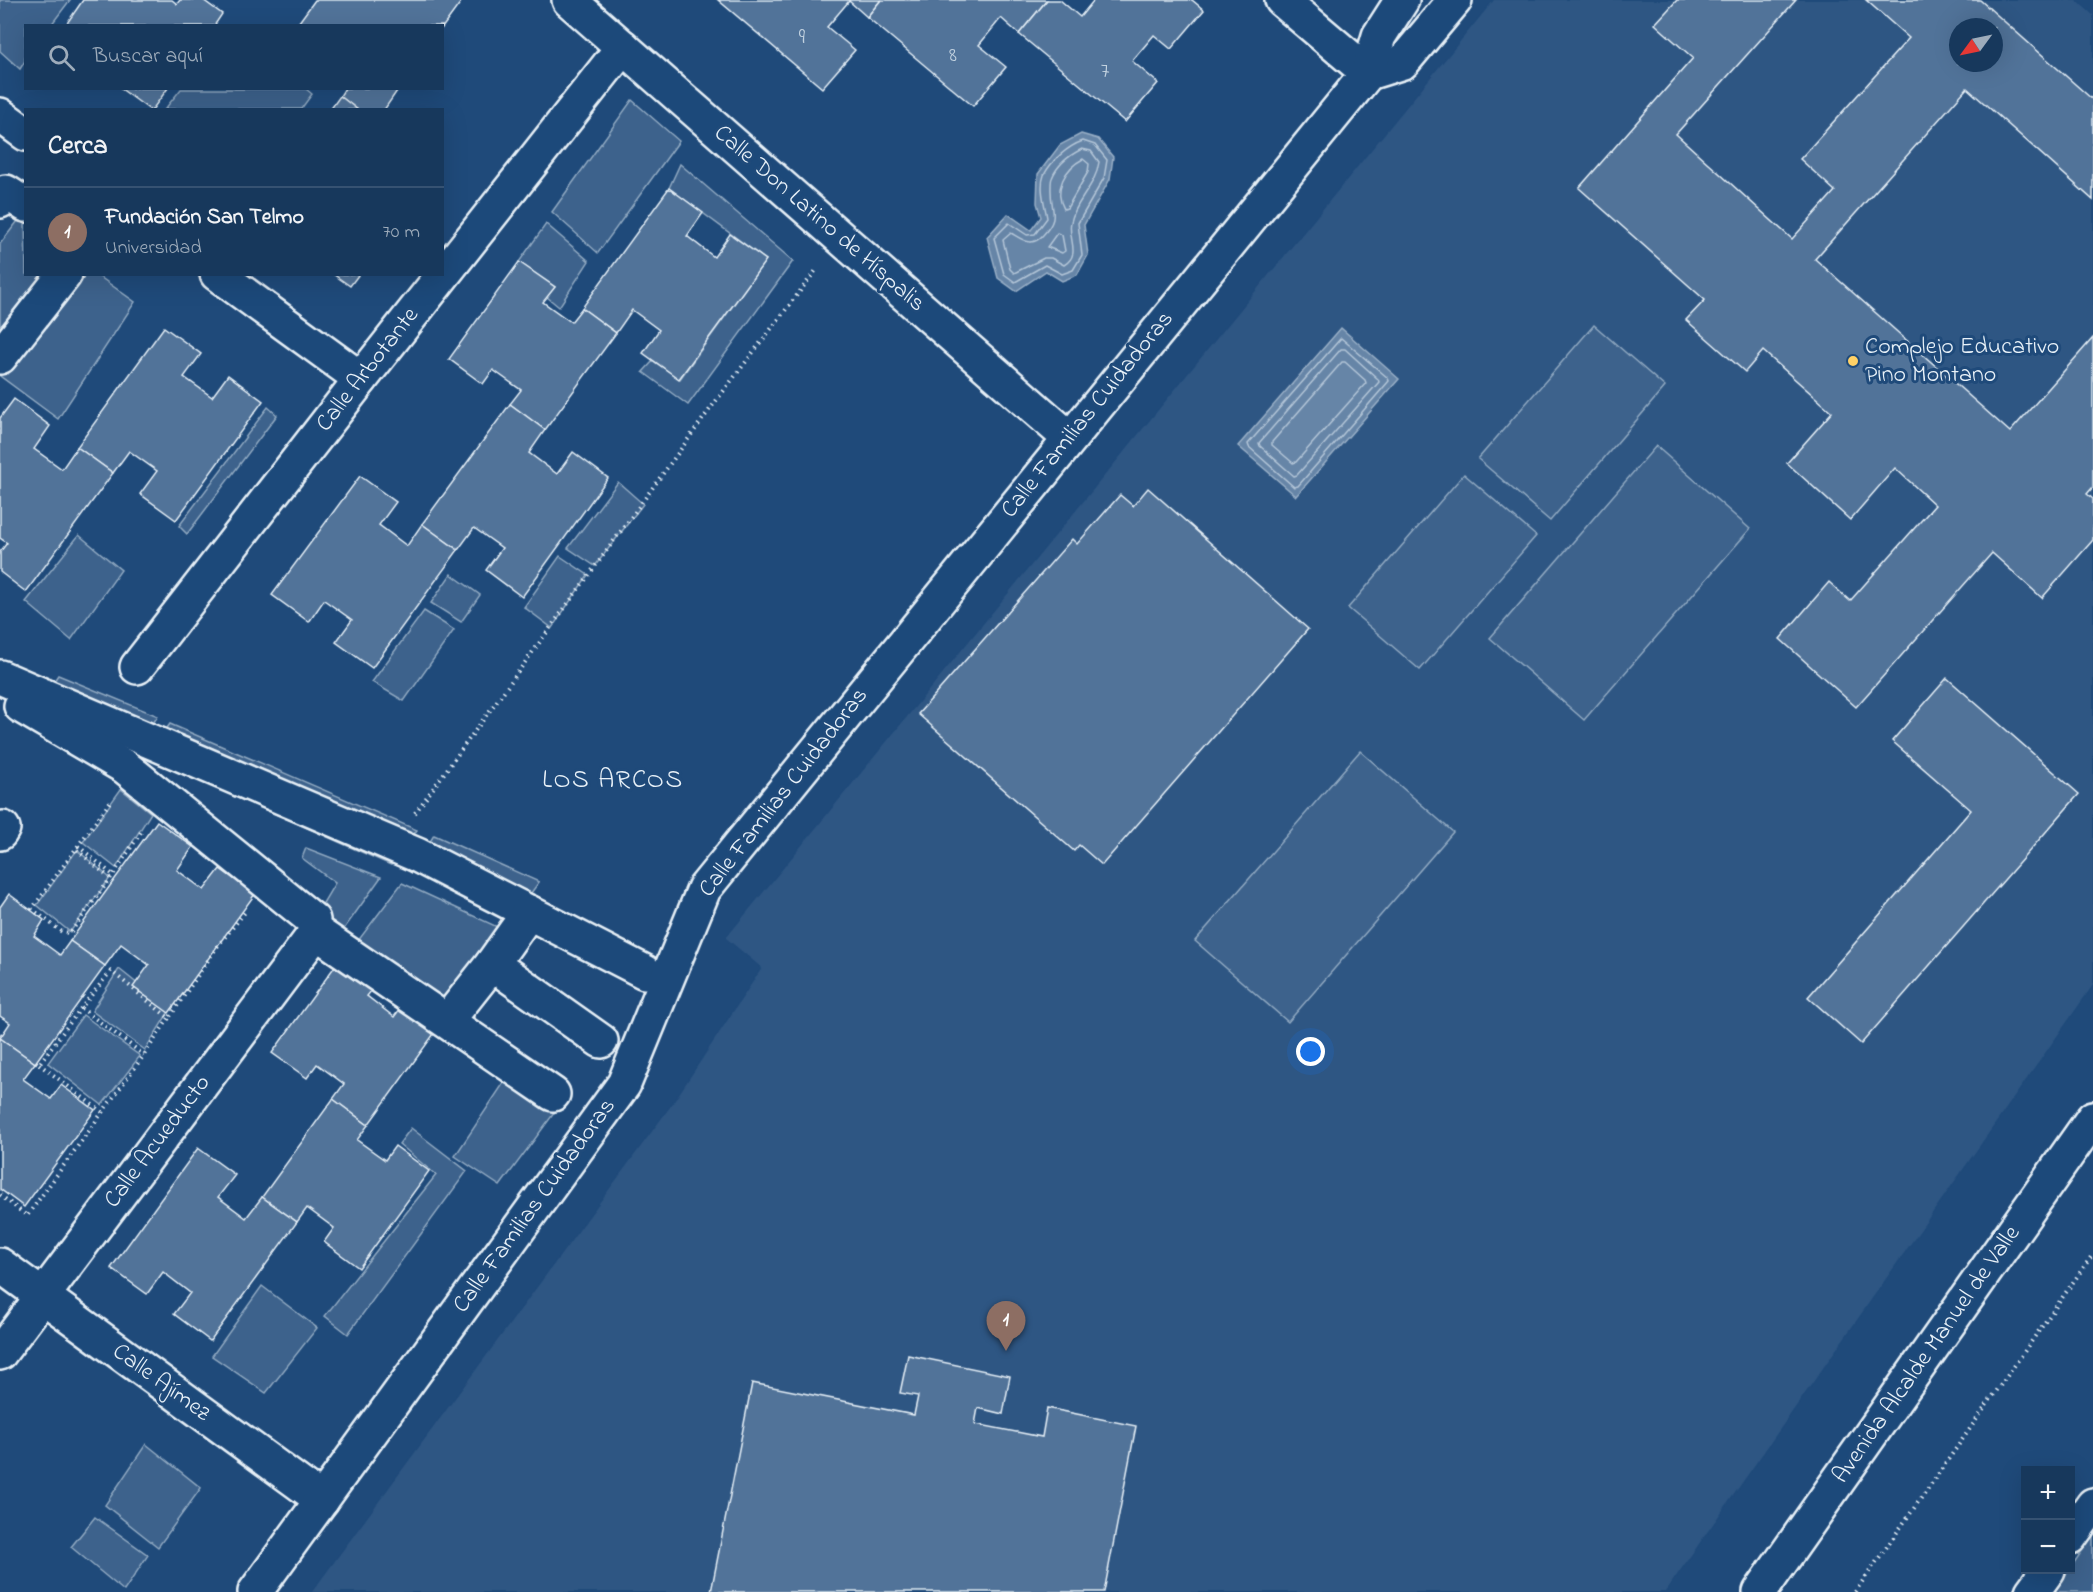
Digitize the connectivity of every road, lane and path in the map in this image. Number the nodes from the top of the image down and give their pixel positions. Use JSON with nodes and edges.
{"nodes":[{"id":1,"x":569,"y":0,"type":"edge"},
{"id":2,"x":1282,"y":0,"type":"edge"},
{"id":3,"x":1401,"y":0,"type":"edge"},
{"id":4,"x":1455,"y":0,"type":"edge"},
{"id":5,"x":623,"y":47,"type":"junction"},
{"id":6,"x":1368,"y":74,"type":"junction"},
{"id":7,"x":0,"y":115,"type":"edge"},
{"id":8,"x":24,"y":133,"type":"edge"},
{"id":9,"x":0,"y":201,"type":"edge"},
{"id":10,"x":24,"y":204,"type":"edge"},
{"id":11,"x":841,"y":237,"type":"junction"},
{"id":12,"x":444,"y":274,"type":"edge"},
{"id":13,"x":63,"y":276,"type":"edge"},
{"id":14,"x":221,"y":276,"type":"edge"},
{"id":15,"x":442,"y":276,"type":"edge"},
{"id":16,"x":0,"y":357,"type":"edge"},
{"id":17,"x":361,"y":379,"type":"junction"},
{"id":18,"x":1069,"y":438,"type":"junction"},
{"id":19,"x":137,"y":667,"type":"dead end"},
{"id":20,"x":0,"y":677,"type":"edge"},
{"id":21,"x":32,"y":691,"type":"junction"},
{"id":22,"x":148,"y":821,"type":"dead end"},
{"id":23,"x":392,"y":845,"type":"junction"},
{"id":24,"x":77,"y":850,"type":"dead end"},
{"id":25,"x":112,"y":876,"type":"junction"},
{"id":26,"x":529,"y":912,"type":"junction"},
{"id":27,"x":315,"y":926,"type":"junction"},
{"id":28,"x":217,"y":947,"type":"dead end"},
{"id":29,"x":492,"y":964,"type":"junction"},
{"id":30,"x":645,"y":972,"type":"dead end"},
{"id":31,"x":458,"y":1007,"type":"dead end"},
{"id":32,"x":81,"y":1008,"type":"junction"},
{"id":33,"x":169,"y":1018,"type":"junction"},
{"id":34,"x":601,"y":1041,"type":"dead end"},
{"id":35,"x":144,"y":1055,"type":"junction"},
{"id":36,"x":552,"y":1094,"type":"dead end"},
{"id":37,"x":102,"y":1112,"type":"junction"},
{"id":38,"x":2093,"y":1118,"type":"edge"},
{"id":39,"x":0,"y":1195,"type":"edge"},
{"id":40,"x":2093,"y":1254,"type":"edge"},
{"id":41,"x":0,"y":1265,"type":"edge"},
{"id":42,"x":42,"y":1296,"type":"junction"},
{"id":43,"x":0,"y":1353,"type":"edge"},
{"id":44,"x":322,"y":1500,"type":"junction"},
{"id":45,"x":2093,"y":1505,"type":"edge"},
{"id":46,"x":2075,"y":1530,"type":"edge"},
{"id":47,"x":2045,"y":1574,"type":"edge"},
{"id":48,"x":255,"y":1592,"type":"edge"},
{"id":49,"x":1760,"y":1592,"type":"edge"},
{"id":50,"x":1854,"y":1592,"type":"edge"},
{"id":51,"x":2032,"y":1592,"type":"edge"}],
"edges":[{"from":1,"to":5,"type":"street","name":"Calle Don Latino de Híspalis"},
{"from":2,"to":6,"type":"street"},
{"from":3,"to":6,"type":"street","name":"Calle Familias Cuidadoras"},
{"from":4,"to":6,"type":"street"},
{"from":5,"to":11,"type":"street","name":"Calle Don Latino de Híspalis"},
{"from":5,"to":12,"type":"street","name":"Calle Arbotante"},
{"from":6,"to":18,"type":"street","name":"Calle Familias Cuidadoras"},
{"from":7,"to":8,"type":"street"},
{"from":9,"to":10,"type":"street"},
{"from":11,"to":18,"type":"street","name":"Calle Don Latino de Híspalis"},
{"from":11,"to":23,"type":"path"},
{"from":13,"to":16,"type":"street"},
{"from":14,"to":17,"type":"street"},
{"from":15,"to":17,"type":"street","name":"Calle Arbotante"},
{"from":17,"to":19,"type":"street","name":"Calle Arbotante"},
{"from":18,"to":44,"type":"street","name":"Calle Familias Cuidadoras"},
{"from":20,"to":21,"type":"street"},
{"from":21,"to":23,"type":"street"},
{"from":21,"to":27,"type":"street"},
{"from":22,"to":25,"type":"path"},
{"from":23,"to":26,"type":"street"},
{"from":24,"to":25,"type":"path"},
{"from":25,"to":25,"type":"path"},
{"from":26,"to":29,"type":"street"},
{"from":26,"to":30,"type":"street"},
{"from":27,"to":36,"type":"street"},
{"from":27,"to":42,"type":"street","name":"Calle Acueducto"},
{"from":28,"to":33,"type":"path"},
{"from":29,"to":31,"type":"street"},
{"from":29,"to":34,"type":"street"},
{"from":32,"to":33,"type":"path"},
{"from":32,"to":35,"type":"path"},
{"from":32,"to":37,"type":"path"},
{"from":33,"to":35,"type":"path"},
{"from":35,"to":37,"type":"path"},
{"from":37,"to":39,"type":"path"},
{"from":38,"to":49,"type":"street","name":"Avenida Alcalde Manuel de Valle"},
{"from":40,"to":50,"type":"path"},
{"from":41,"to":42,"type":"street","name":"Calle Ajímez"},
{"from":42,"to":43,"type":"street","name":"Calle Acueducto"},
{"from":42,"to":44,"type":"street","name":"Calle Ajímez"},
{"from":44,"to":48,"type":"street","name":"Calle Familias Cuidadoras"},
{"from":45,"to":46,"type":"street"},
{"from":47,"to":51,"type":"street"}]}
